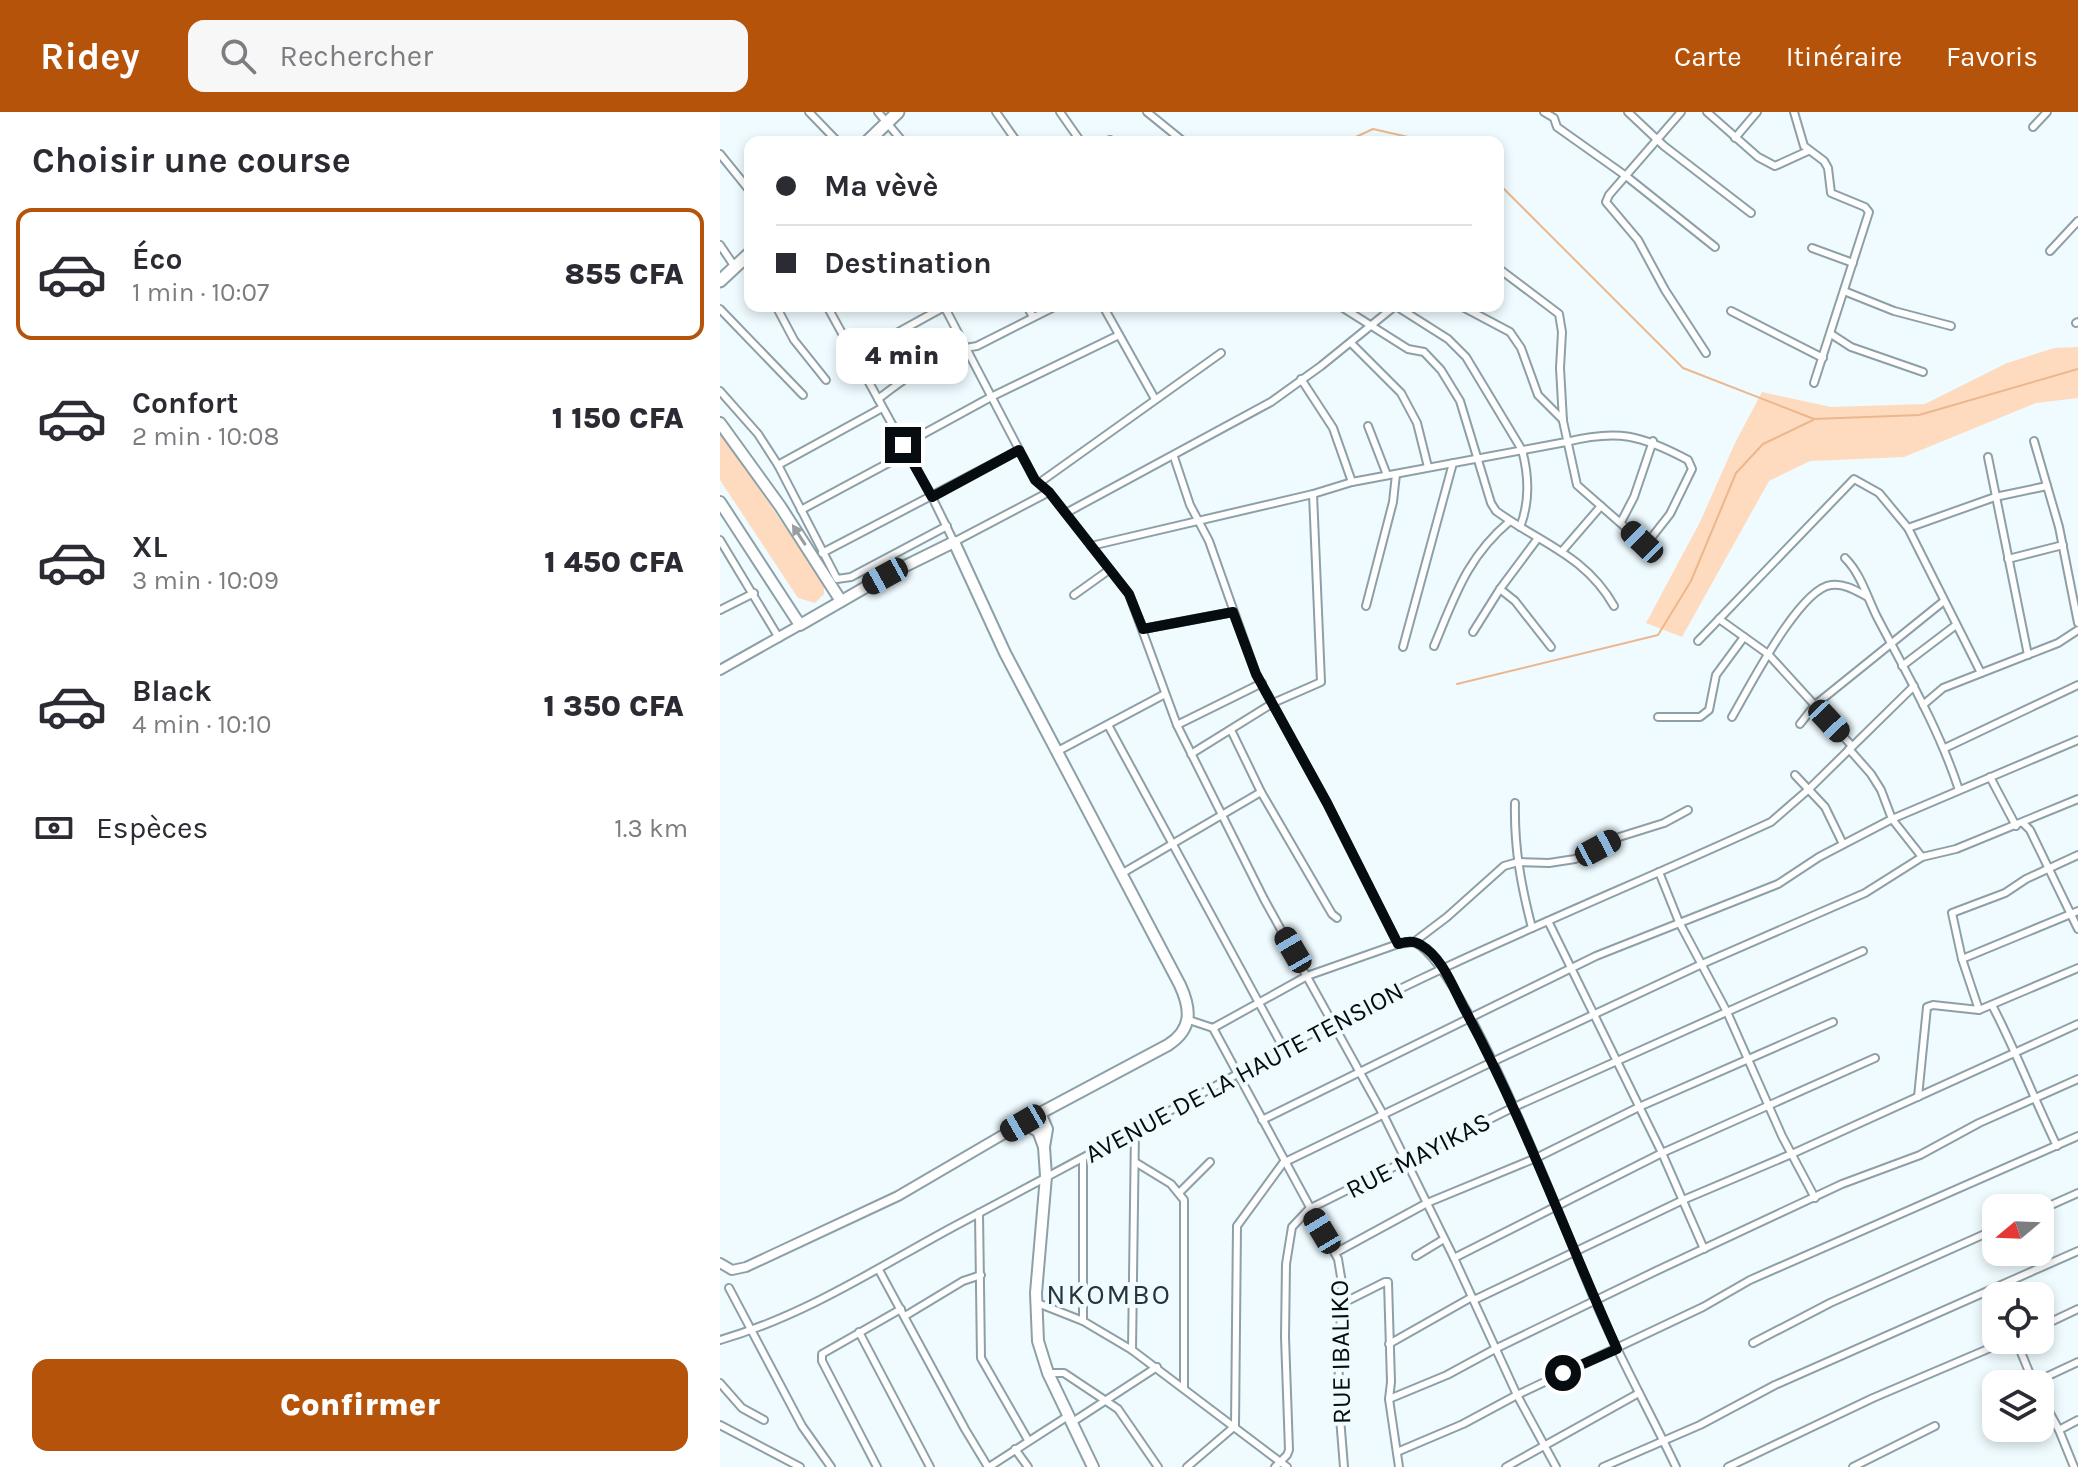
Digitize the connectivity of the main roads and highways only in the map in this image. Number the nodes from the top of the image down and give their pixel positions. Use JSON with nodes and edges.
{"nodes":[{"id":1,"x":898,"y":112,"type":"edge"},
{"id":2,"x":873,"y":136,"type":"edge"},
{"id":3,"x":744,"y":263,"type":"edge"},
{"id":4,"x":720,"y":281,"type":"edge"},
{"id":5,"x":720,"y":423,"type":"edge"},
{"id":6,"x":720,"y":502,"type":"edge"},
{"id":7,"x":841,"y":601,"type":"junction"},
{"id":8,"x":1058,"y":1103,"type":"junction"},
{"id":9,"x":1032,"y":1118,"type":"junction"},
{"id":10,"x":1043,"y":1130,"type":"junction"},
{"id":11,"x":1093,"y":1467,"type":"edge"}],
"edges":[{"from":1,"to":2,"type":"highway"},
{"from":3,"to":4,"type":"highway"},
{"from":7,"to":5,"type":"main road","one_way":true},
{"from":6,"to":7,"type":"main road"},
{"from":7,"to":8,"type":"main road"},
{"from":8,"to":9,"type":"main road"},
{"from":8,"to":10,"type":"main road"},
{"from":9,"to":10,"type":"main road"},
{"from":9,"to":10,"type":"main road"},
{"from":10,"to":11,"type":"main road"}]}
